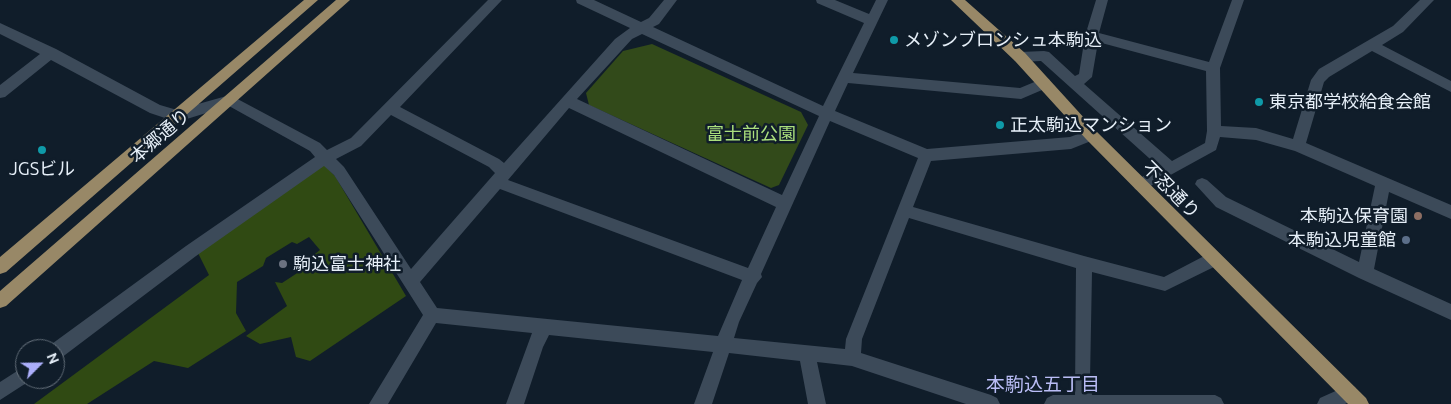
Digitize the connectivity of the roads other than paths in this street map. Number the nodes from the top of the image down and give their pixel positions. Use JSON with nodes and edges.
{"nodes":[{"id":1,"x":312,"y":0,"type":"edge"},
{"id":2,"x":344,"y":0,"type":"edge"},
{"id":3,"x":496,"y":0,"type":"edge"},
{"id":4,"x":582,"y":0,"type":"edge"},
{"id":5,"x":671,"y":0,"type":"edge"},
{"id":6,"x":822,"y":0,"type":"edge"},
{"id":7,"x":882,"y":0,"type":"edge"},
{"id":8,"x":957,"y":0,"type":"edge"},
{"id":9,"x":1102,"y":0,"type":"edge"},
{"id":10,"x":1238,"y":0,"type":"edge"},
{"id":11,"x":1428,"y":0,"type":"edge"},
{"id":12,"x":871,"y":20,"type":"junction"},
{"id":13,"x":0,"y":28,"type":"edge"},
{"id":14,"x":641,"y":28,"type":"junction"},
{"id":15,"x":1092,"y":36,"type":"junction"},
{"id":16,"x":1372,"y":45,"type":"junction"},
{"id":17,"x":50,"y":53,"type":"junction"},
{"id":18,"x":1020,"y":57,"type":"junction"},
{"id":19,"x":1214,"y":68,"type":"junction"},
{"id":20,"x":844,"y":77,"type":"junction"},
{"id":21,"x":1044,"y":83,"type":"junction"},
{"id":22,"x":1074,"y":83,"type":"junction"},
{"id":23,"x":1451,"y":87,"type":"edge"},
{"id":24,"x":0,"y":93,"type":"edge"},
{"id":25,"x":230,"y":100,"type":"junction"},
{"id":26,"x":567,"y":101,"type":"junction"},
{"id":27,"x":390,"y":108,"type":"junction"},
{"id":28,"x":827,"y":114,"type":"junction"},
{"id":29,"x":177,"y":116,"type":"junction"},
{"id":30,"x":1214,"y":131,"type":"junction"},
{"id":31,"x":1091,"y":135,"type":"junction"},
{"id":32,"x":1298,"y":146,"type":"junction"},
{"id":33,"x":926,"y":155,"type":"junction"},
{"id":34,"x":326,"y":157,"type":"junction"},
{"id":35,"x":1170,"y":169,"type":"junction"},
{"id":36,"x":501,"y":177,"type":"junction"},
{"id":37,"x":1202,"y":184,"type":"dead end"},
{"id":38,"x":1383,"y":184,"type":"junction"},
{"id":39,"x":1140,"y":185,"type":"junction"},
{"id":40,"x":786,"y":204,"type":"junction"},
{"id":41,"x":906,"y":211,"type":"junction"},
{"id":42,"x":1451,"y":212,"type":"edge"},
{"id":43,"x":1214,"y":259,"type":"junction"},
{"id":44,"x":1084,"y":263,"type":"junction"},
{"id":45,"x":0,"y":267,"type":"edge"},
{"id":46,"x":1365,"y":273,"type":"junction"},
{"id":47,"x":754,"y":276,"type":"junction"},
{"id":48,"x":410,"y":282,"type":"junction"},
{"id":49,"x":0,"y":300,"type":"edge"},
{"id":50,"x":1451,"y":312,"type":"edge"},
{"id":51,"x":432,"y":315,"type":"junction"},
{"id":52,"x":544,"y":328,"type":"junction"},
{"id":53,"x":65,"y":345,"type":"edge"},
{"id":54,"x":723,"y":345,"type":"junction"},
{"id":55,"x":807,"y":353,"type":"junction"},
{"id":56,"x":852,"y":358,"type":"junction"},
{"id":57,"x":15,"y":381,"type":"edge"},
{"id":58,"x":0,"y":392,"type":"edge"},
{"id":59,"x":1355,"y":398,"type":"edge"},
{"id":60,"x":1084,"y":403,"type":"edge"},
{"id":61,"x":378,"y":404,"type":"edge"},
{"id":62,"x":515,"y":404,"type":"edge"},
{"id":63,"x":703,"y":404,"type":"edge"},
{"id":64,"x":817,"y":404,"type":"edge"},
{"id":65,"x":991,"y":404,"type":"edge"},
{"id":66,"x":1053,"y":404,"type":"edge"},
{"id":67,"x":1185,"y":404,"type":"edge"},
{"id":68,"x":1215,"y":404,"type":"edge"},
{"id":69,"x":1326,"y":404,"type":"edge"}],
"edges":[{"from":1,"to":29,"type":"main road","name":"本郷通り"},
{"from":2,"to":25,"type":"main road","name":"本郷通り"},
{"from":3,"to":27,"type":"street"},
{"from":4,"to":14,"type":"street"},
{"from":5,"to":14,"type":"street"},
{"from":6,"to":12,"type":"street"},
{"from":7,"to":12,"type":"street"},
{"from":8,"to":18,"type":"main road","name":"不忍通り"},
{"from":9,"to":15,"type":"street"},
{"from":10,"to":19,"type":"street"},
{"from":11,"to":16,"type":"street"},
{"from":12,"to":20,"type":"street"},
{"from":13,"to":17,"type":"street"},
{"from":14,"to":26,"type":"street"},
{"from":14,"to":28,"type":"street"},
{"from":15,"to":19,"type":"street"},
{"from":15,"to":22,"type":"street"},
{"from":16,"to":23,"type":"street"},
{"from":16,"to":32,"type":"street"},
{"from":17,"to":24,"type":"street"},
{"from":17,"to":29,"type":"street"},
{"from":18,"to":21,"type":"main road","name":"不忍通り"},
{"from":18,"to":22,"type":"street"},
{"from":19,"to":30,"type":"street"},
{"from":20,"to":21,"type":"street"},
{"from":20,"to":28,"type":"street"},
{"from":21,"to":31,"type":"main road","name":"不忍通り"},
{"from":22,"to":35,"type":"street"},
{"from":25,"to":29,"type":"street"},
{"from":25,"to":34,"type":"street"},
{"from":25,"to":49,"type":"main road","name":"本郷通り"},
{"from":26,"to":36,"type":"street"},
{"from":26,"to":40,"type":"street"},
{"from":27,"to":34,"type":"street"},
{"from":27,"to":36,"type":"street"},
{"from":28,"to":33,"type":"street"},
{"from":28,"to":40,"type":"street"},
{"from":29,"to":45,"type":"main road","name":"本郷通り"},
{"from":30,"to":32,"type":"street"},
{"from":30,"to":35,"type":"street"},
{"from":31,"to":33,"type":"street"},
{"from":31,"to":39,"type":"main road","name":"不忍通り"},
{"from":32,"to":38,"type":"street"},
{"from":33,"to":41,"type":"street"},
{"from":34,"to":48,"type":"street"},
{"from":34,"to":53,"type":"street"},
{"from":35,"to":39,"type":"street"},
{"from":36,"to":47,"type":"street"},
{"from":36,"to":48,"type":"street"},
{"from":37,"to":46,"type":"street"},
{"from":38,"to":42,"type":"street"},
{"from":38,"to":46,"type":"street"},
{"from":39,"to":43,"type":"main road","name":"不忍通り"},
{"from":40,"to":47,"type":"street"},
{"from":41,"to":44,"type":"street"},
{"from":41,"to":56,"type":"street"},
{"from":43,"to":44,"type":"street"},
{"from":43,"to":59,"type":"main road","name":"不忍通り"},
{"from":44,"to":60,"type":"street"},
{"from":46,"to":50,"type":"street"},
{"from":47,"to":54,"type":"street"},
{"from":48,"to":51,"type":"street"},
{"from":51,"to":52,"type":"street"},
{"from":51,"to":61,"type":"street"},
{"from":52,"to":54,"type":"street"},
{"from":52,"to":62,"type":"street"},
{"from":54,"to":55,"type":"street"},
{"from":54,"to":63,"type":"street"},
{"from":55,"to":56,"type":"street"},
{"from":55,"to":64,"type":"street"},
{"from":56,"to":65,"type":"street"},
{"from":57,"to":58,"type":"street"},
{"from":59,"to":69,"type":"street"},
{"from":60,"to":66,"type":"street"},
{"from":60,"to":67,"type":"street"},
{"from":67,"to":68,"type":"street"}]}
